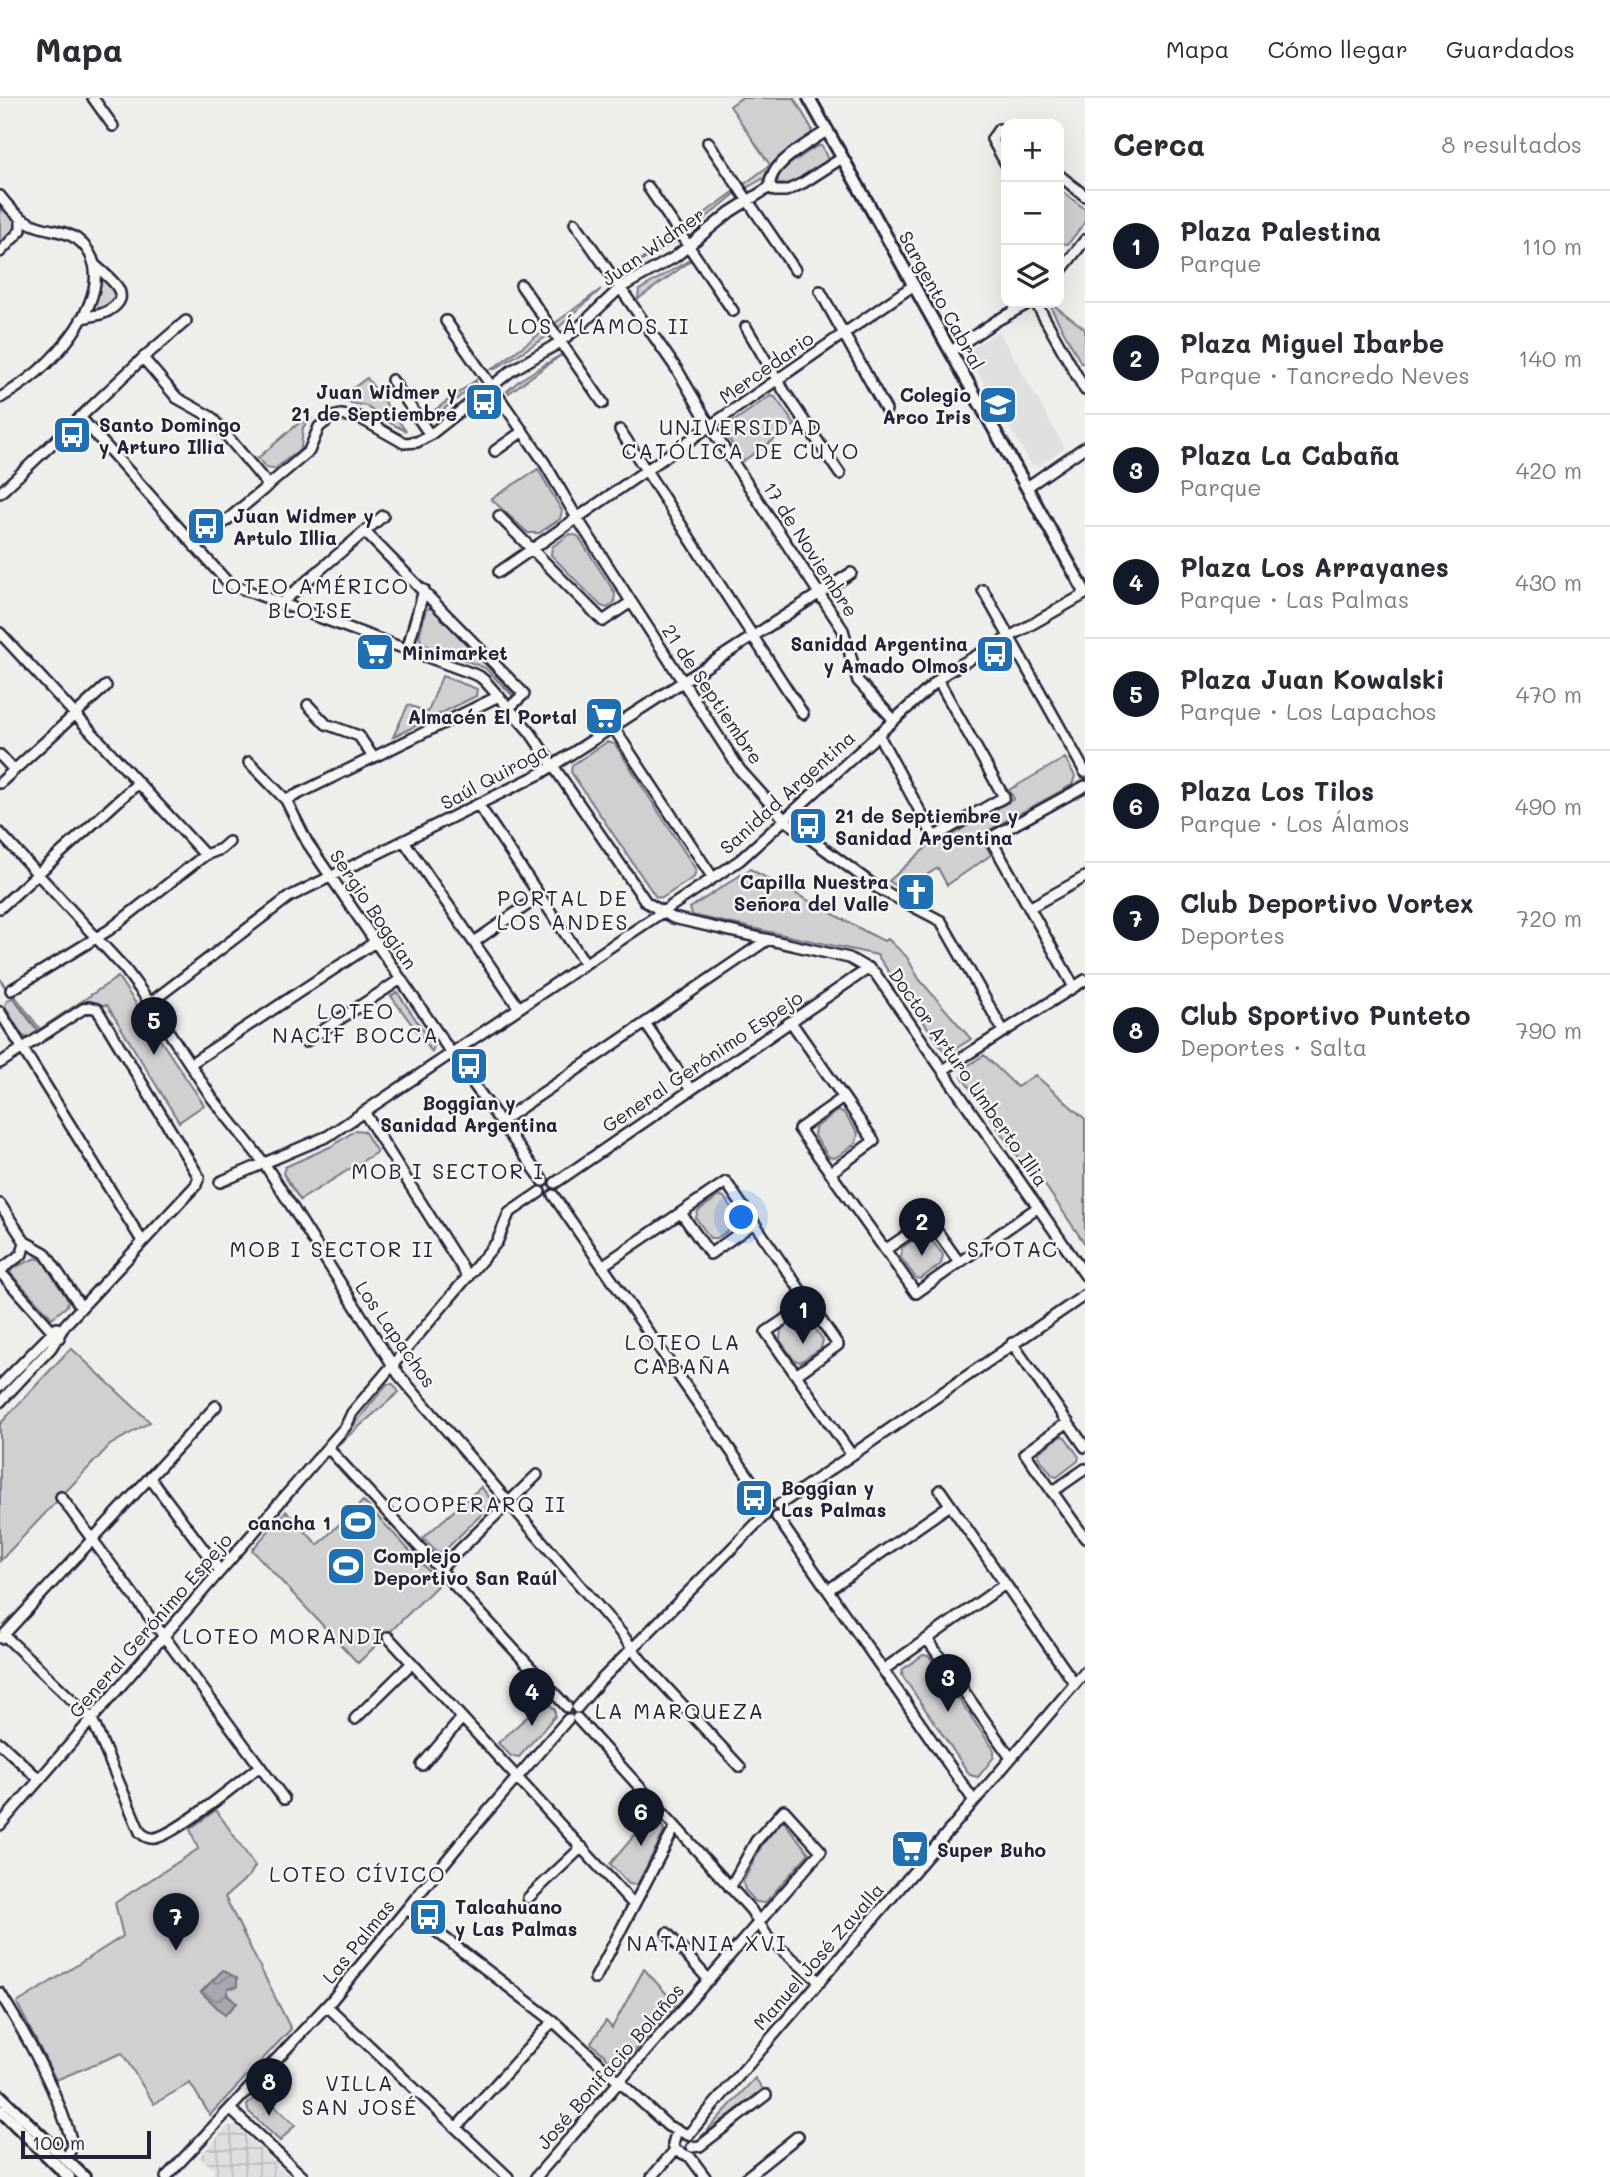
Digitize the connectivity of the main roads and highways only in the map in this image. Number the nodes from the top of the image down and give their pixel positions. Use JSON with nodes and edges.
{"nodes":[{"id":1,"x":809,"y":98,"type":"edge"},
{"id":2,"x":1085,"y":593,"type":"edge"},
{"id":3,"x":0,"y":2096,"type":"edge"},
{"id":4,"x":3,"y":2111,"type":"edge"},
{"id":5,"x":69,"y":2177,"type":"edge"},
{"id":6,"x":84,"y":2177,"type":"edge"}],
"edges":[{"from":1,"to":2,"type":"main road","name":"Sargento Cabral"},
{"from":3,"to":4,"type":"main road"},
{"from":4,"to":5,"type":"main road"},
{"from":4,"to":6,"type":"main road"}]}
